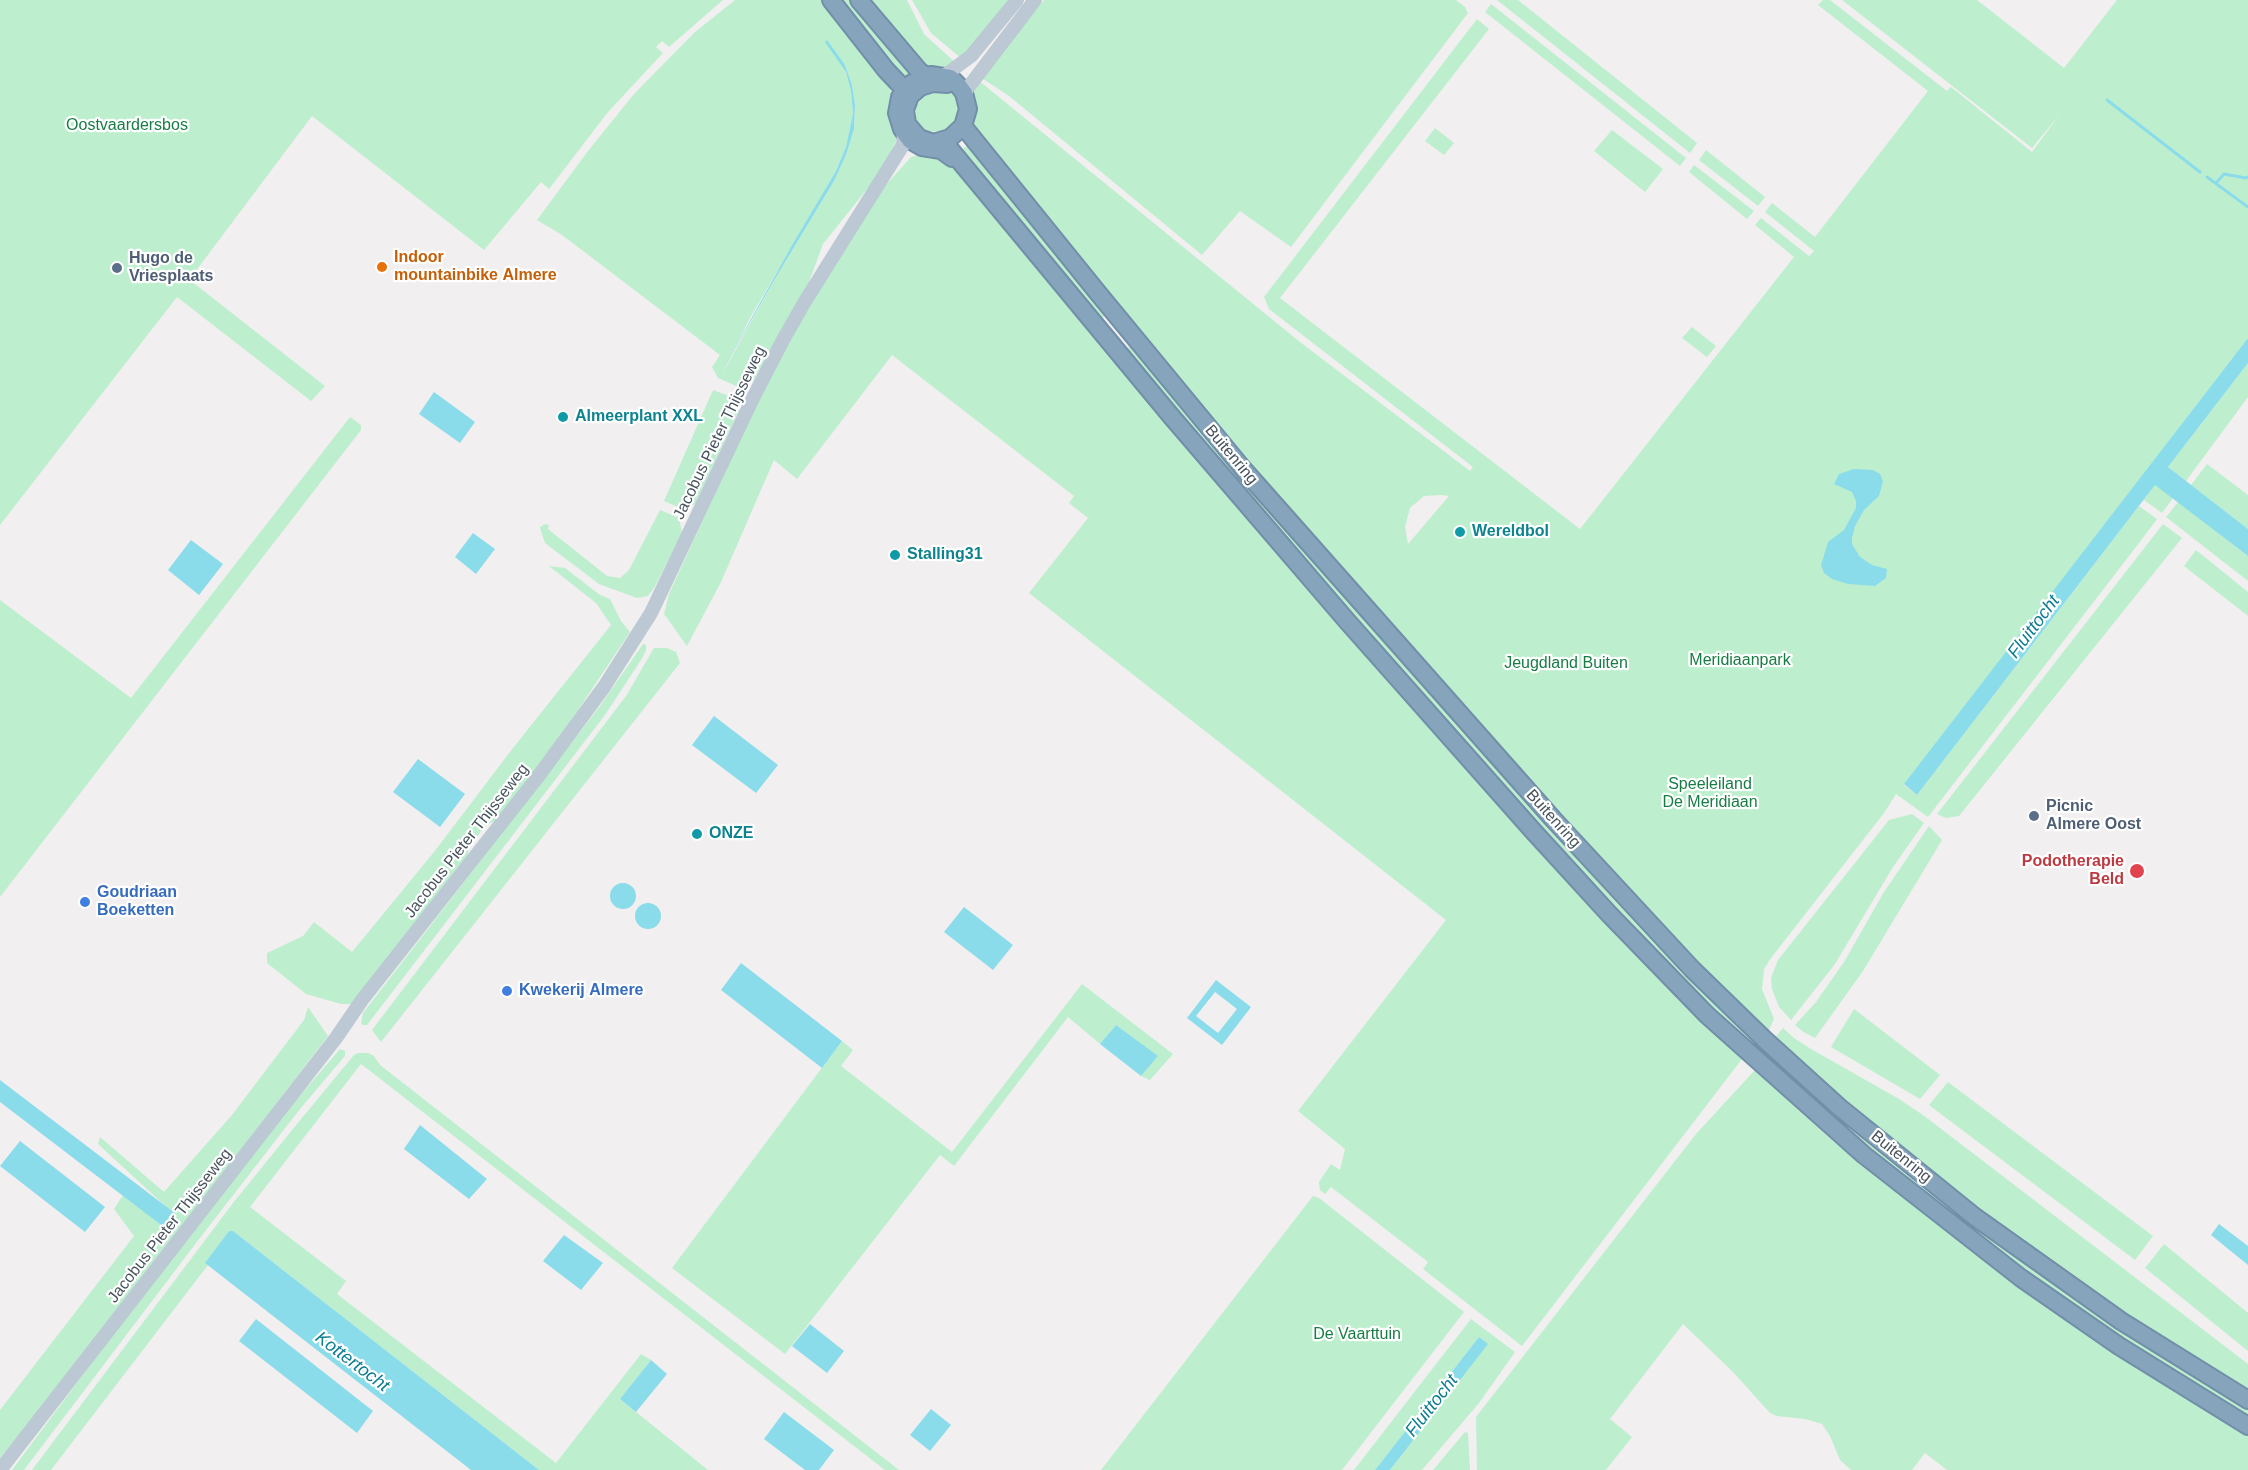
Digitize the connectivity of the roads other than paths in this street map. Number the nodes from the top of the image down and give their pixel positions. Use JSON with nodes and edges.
{"nodes":[{"id":1,"x":831,"y":0,"type":"edge"},
{"id":2,"x":859,"y":0,"type":"edge"},
{"id":3,"x":1017,"y":0,"type":"edge"},
{"id":4,"x":1035,"y":0,"type":"edge"},
{"id":5,"x":927,"y":76,"type":"junction"},
{"id":6,"x":954,"y":84,"type":"junction"},
{"id":7,"x":904,"y":96,"type":"junction"},
{"id":8,"x":963,"y":126,"type":"junction"},
{"id":9,"x":925,"y":142,"type":"junction"},
{"id":10,"x":2248,"y":1400,"type":"edge"},
{"id":11,"x":2248,"y":1426,"type":"edge"},
{"id":12,"x":0,"y":1470,"type":"edge"}],
"edges":[{"from":1,"to":7,"type":"highway"},
{"from":2,"to":5,"type":"highway"},
{"from":3,"to":6,"type":"street"},
{"from":4,"to":6,"type":"street"},
{"from":5,"to":6,"type":"highway"},
{"from":5,"to":7,"type":"highway"},
{"from":6,"to":7,"type":"highway"},
{"from":6,"to":8,"type":"highway"},
{"from":7,"to":9,"type":"highway"},
{"from":8,"to":9,"type":"highway"},
{"from":8,"to":10,"type":"highway","name":"Buitenring"},
{"from":9,"to":11,"type":"highway","name":"Buitenring"},
{"from":9,"to":12,"type":"street","name":"Jacobus Pieter Thijsseweg"}]}
